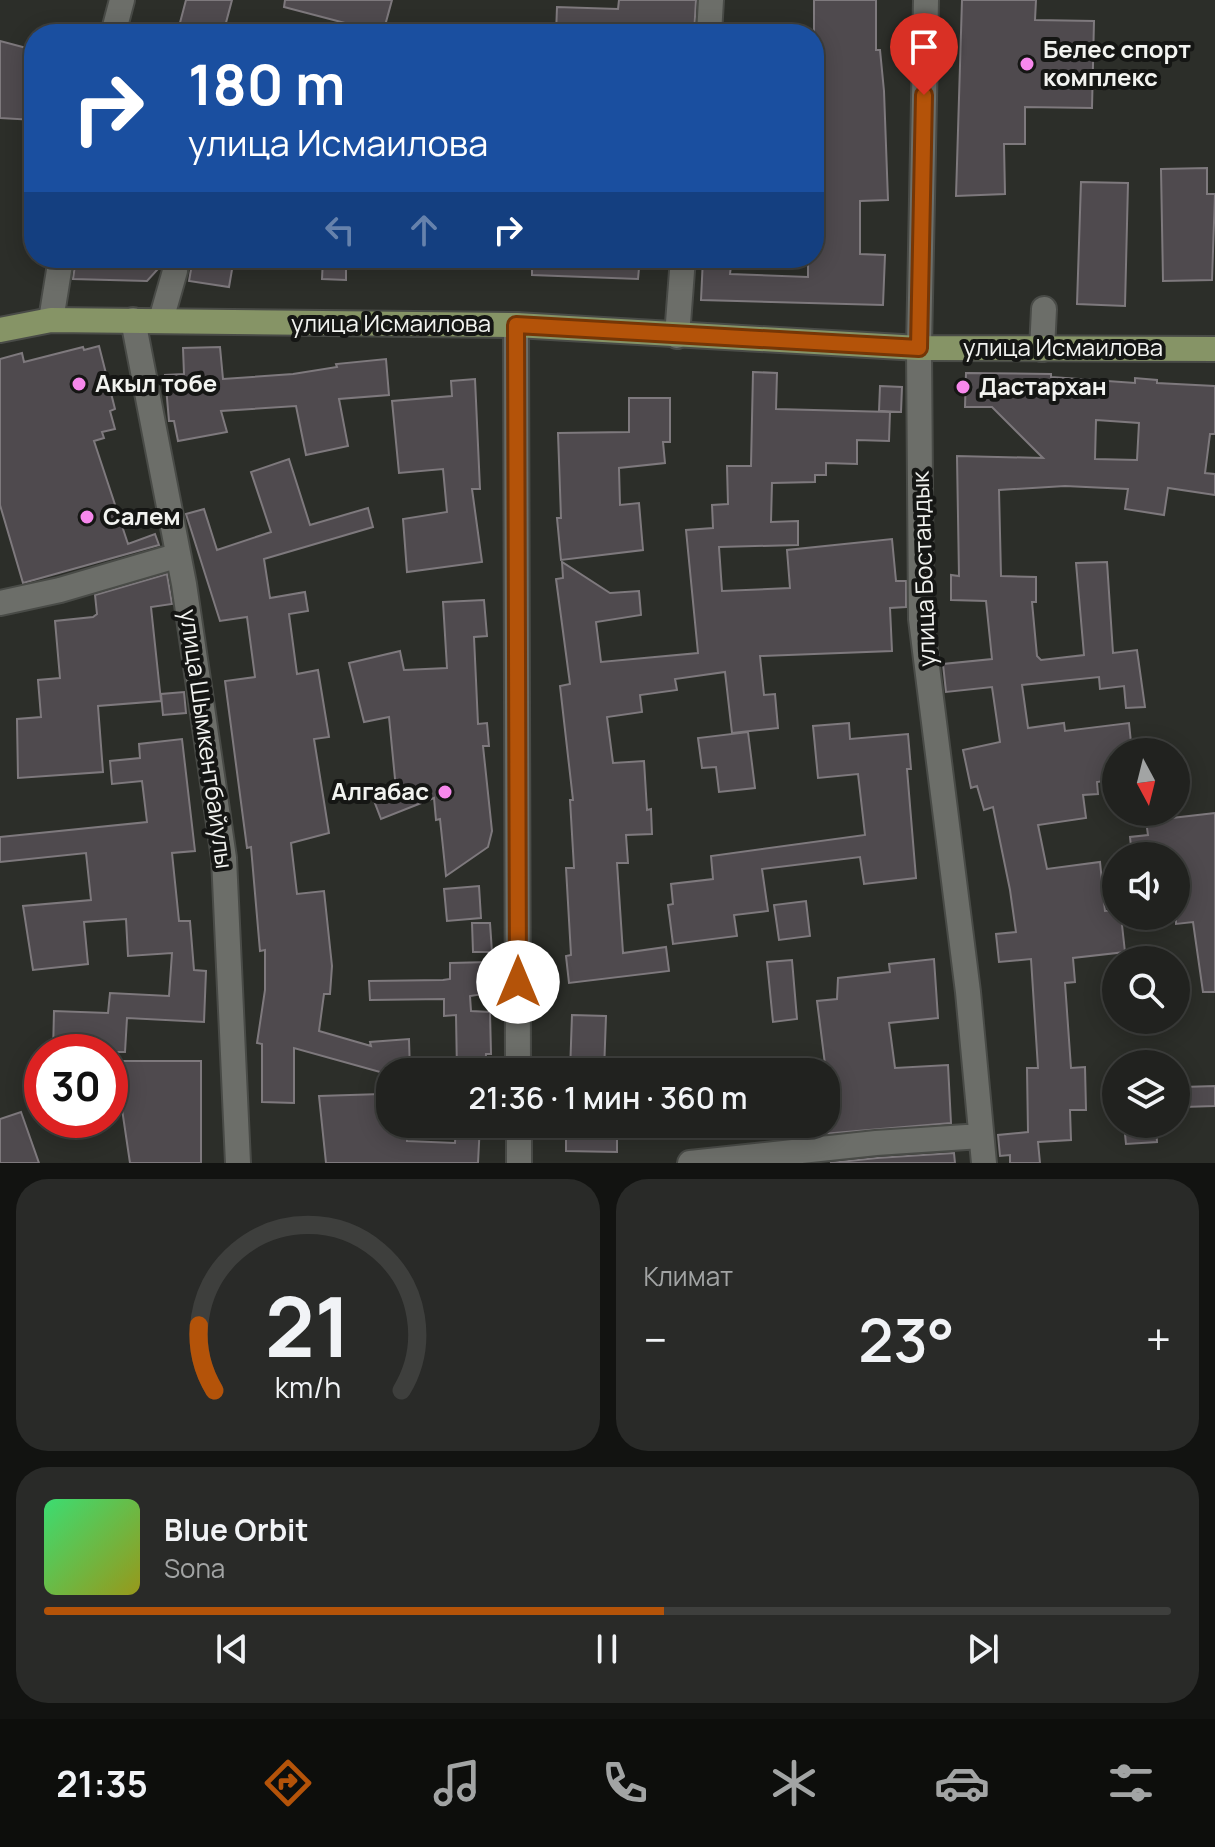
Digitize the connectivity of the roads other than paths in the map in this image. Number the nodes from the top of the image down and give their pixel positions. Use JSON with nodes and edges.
{"nodes":[{"id":1,"x":122,"y":0,"type":"edge"},
{"id":2,"x":711,"y":0,"type":"edge"},
{"id":3,"x":926,"y":0,"type":"edge"},
{"id":4,"x":116,"y":24,"type":"edge"},
{"id":5,"x":710,"y":24,"type":"edge"},
{"id":6,"x":59,"y":268,"type":"edge"},
{"id":7,"x":682,"y":268,"type":"edge"},
{"id":8,"x":175,"y":271,"type":"dead end"},
{"id":9,"x":1044,"y":309,"type":"dead end"},
{"id":10,"x":51,"y":320,"type":"junction"},
{"id":11,"x":133,"y":320,"type":"junction"},
{"id":12,"x":161,"y":320,"type":"junction"},
{"id":13,"x":516,"y":325,"type":"junction"},
{"id":14,"x":0,"y":330,"type":"edge"},
{"id":15,"x":677,"y":336,"type":"junction"},
{"id":16,"x":919,"y":348,"type":"junction"},
{"id":17,"x":1042,"y":349,"type":"junction"},
{"id":18,"x":1215,"y":349,"type":"edge"},
{"id":19,"x":176,"y":556,"type":"junction"},
{"id":20,"x":0,"y":603,"type":"edge"},
{"id":21,"x":518,"y":1058,"type":"edge"},
{"id":22,"x":981,"y":1136,"type":"junction"},
{"id":23,"x":519,"y":1138,"type":"edge"},
{"id":24,"x":238,"y":1163,"type":"edge"},
{"id":25,"x":519,"y":1163,"type":"edge"},
{"id":26,"x":690,"y":1163,"type":"edge"},
{"id":27,"x":984,"y":1163,"type":"edge"}],
"edges":[{"from":1,"to":4,"type":"street"},
{"from":2,"to":5,"type":"street"},
{"from":3,"to":16,"type":"street","name":"улица Бостандык"},
{"from":6,"to":10,"type":"street"},
{"from":7,"to":15,"type":"street"},
{"from":8,"to":12,"type":"street"},
{"from":9,"to":17,"type":"street"},
{"from":10,"to":11,"type":"main road","name":"улица Исмаилова"},
{"from":10,"to":14,"type":"main road","name":"улица Исмаилова"},
{"from":11,"to":12,"type":"main road","name":"улица Исмаилова"},
{"from":11,"to":19,"type":"street","name":"улица Шымкентбайулы"},
{"from":12,"to":13,"type":"main road","name":"улица Исмаилова"},
{"from":13,"to":15,"type":"main road","name":"улица Исмаилова"},
{"from":13,"to":21,"type":"street"},
{"from":15,"to":16,"type":"main road","name":"улица Исмаилова"},
{"from":16,"to":17,"type":"main road","name":"улица Исмаилова"},
{"from":16,"to":22,"type":"street","name":"улица Бостандык"},
{"from":17,"to":18,"type":"main road","name":"улица Исмаилова"},
{"from":19,"to":20,"type":"street"},
{"from":19,"to":24,"type":"street","name":"улица Шымкентбайулы"},
{"from":22,"to":26,"type":"street"},
{"from":22,"to":27,"type":"street","name":"улица Бостандык"},
{"from":23,"to":25,"type":"street"}]}
